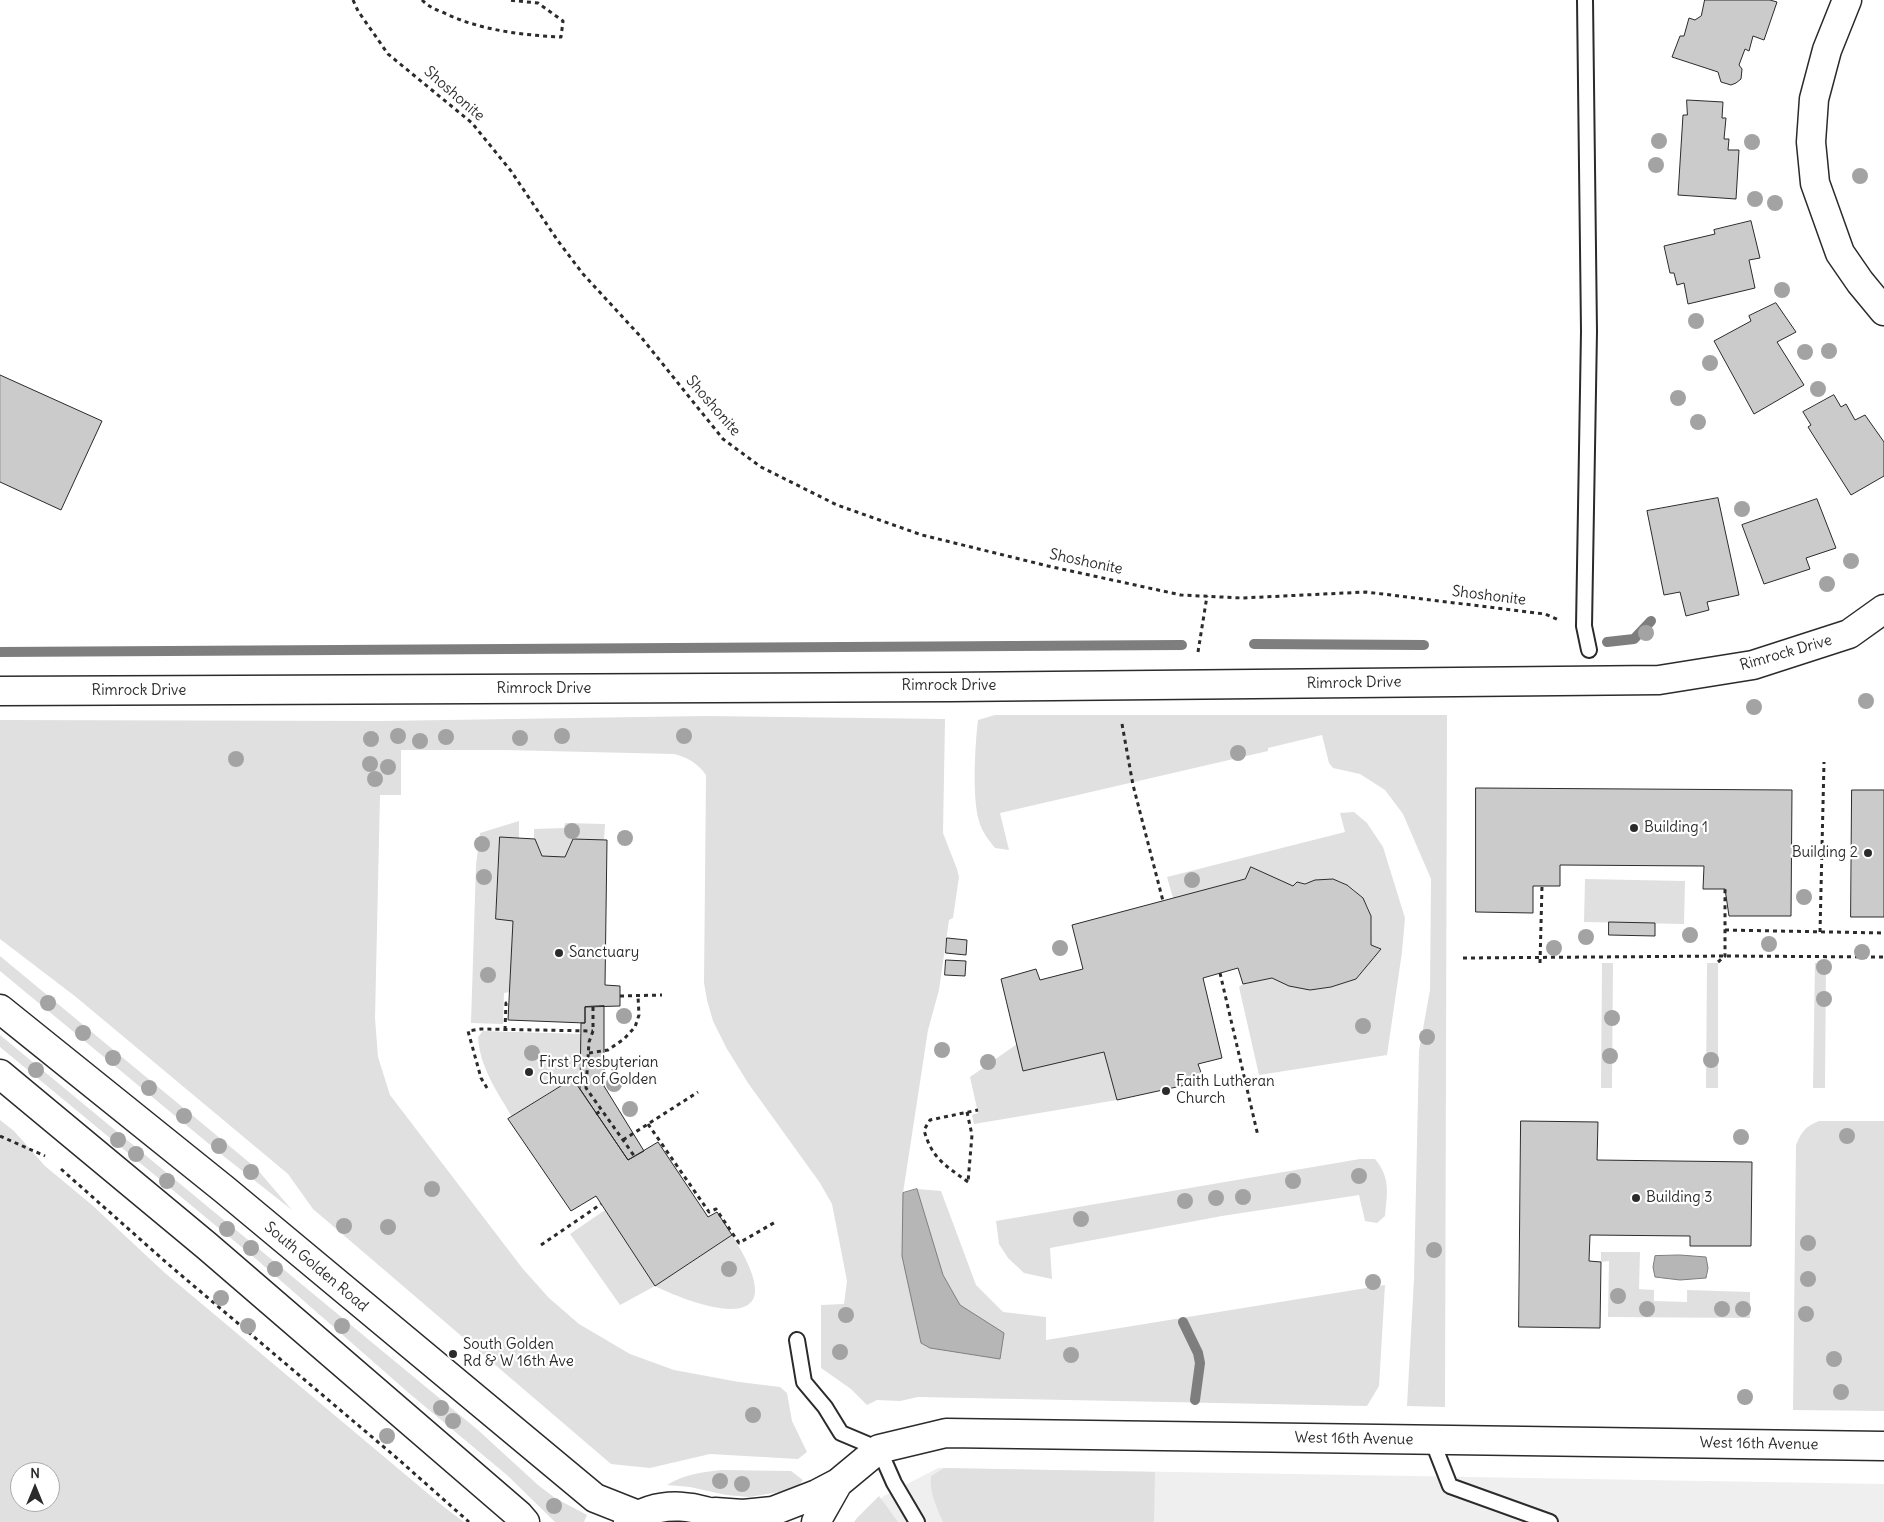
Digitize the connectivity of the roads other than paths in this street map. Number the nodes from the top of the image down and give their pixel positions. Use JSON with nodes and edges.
{"nodes":[{"id":1,"x":1586,"y":0,"type":"edge"},
{"id":2,"x":1847,"y":0,"type":"edge"},
{"id":3,"x":1884,"y":311,"type":"edge"},
{"id":4,"x":1884,"y":609,"type":"edge"},
{"id":5,"x":1589,"y":650,"type":"dead end"},
{"id":6,"x":0,"y":690,"type":"edge"},
{"id":7,"x":0,"y":1008,"type":"edge"},
{"id":8,"x":0,"y":1074,"type":"edge"},
{"id":9,"x":797,"y":1340,"type":"dead end"},
{"id":10,"x":1432,"y":1440,"type":"junction"},
{"id":11,"x":1884,"y":1446,"type":"edge"},
{"id":12,"x":879,"y":1449,"type":"junction"},
{"id":13,"x":838,"y":1483,"type":"junction"},
{"id":14,"x":724,"y":1517,"type":"edge"},
{"id":15,"x":633,"y":1518,"type":"edge"},
{"id":16,"x":525,"y":1522,"type":"edge"},
{"id":17,"x":816,"y":1522,"type":"edge"},
{"id":18,"x":916,"y":1522,"type":"edge"},
{"id":19,"x":1550,"y":1522,"type":"edge"}],
"edges":[{"from":1,"to":5,"type":"lane"},
{"from":2,"to":3,"type":"street"},
{"from":4,"to":6,"type":"street","name":"Rimrock Drive"},
{"from":7,"to":15,"type":"street","name":"South Golden Road"},
{"from":8,"to":16,"type":"street"},
{"from":9,"to":12,"type":"lane"},
{"from":10,"to":11,"type":"street","name":"West 16th Avenue"},
{"from":10,"to":12,"type":"street","name":"West 16th Avenue"},
{"from":10,"to":19,"type":"lane"},
{"from":12,"to":13,"type":"street","name":"West 16th Avenue"},
{"from":12,"to":18,"type":"lane"},
{"from":13,"to":14,"type":"street","name":"West 16th Avenue"},
{"from":13,"to":17,"type":"street","name":"West 16th Avenue"},
{"from":14,"to":15,"type":"street","name":"West 16th Avenue"}]}
